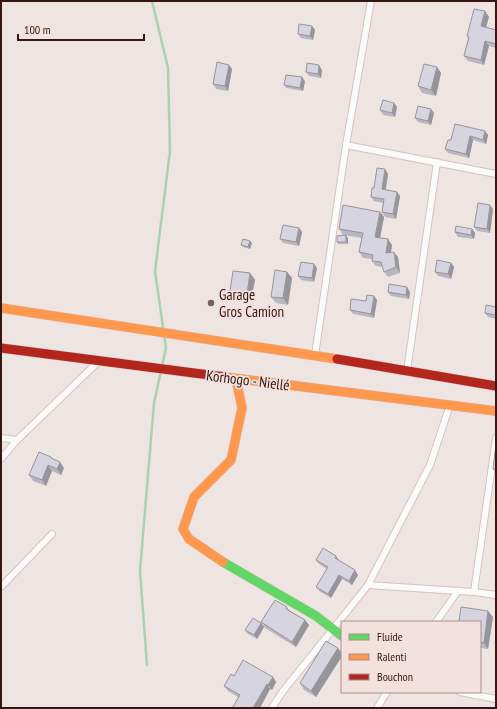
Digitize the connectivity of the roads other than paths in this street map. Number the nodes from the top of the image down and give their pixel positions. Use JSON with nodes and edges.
{"nodes":[{"id":1,"x":371,"y":1,"type":"edge"},
{"id":2,"x":346,"y":146,"type":"junction"},
{"id":3,"x":437,"y":162,"type":"junction"},
{"id":4,"x":496,"y":174,"type":"edge"},
{"id":5,"x":1,"y":308,"type":"edge"},
{"id":6,"x":1,"y":348,"type":"edge"},
{"id":7,"x":315,"y":355,"type":"junction"},
{"id":8,"x":99,"y":361,"type":"junction"},
{"id":9,"x":407,"y":370,"type":"junction"},
{"id":10,"x":236,"y":379,"type":"junction"},
{"id":11,"x":496,"y":386,"type":"edge"},
{"id":12,"x":450,"y":405,"type":"junction"},
{"id":13,"x":496,"y":412,"type":"edge"},
{"id":14,"x":1,"y":438,"type":"edge"},
{"id":15,"x":496,"y":438,"type":"edge"},
{"id":16,"x":17,"y":440,"type":"junction"},
{"id":17,"x":1,"y":459,"type":"edge"},
{"id":18,"x":52,"y":534,"type":"dead end"},
{"id":19,"x":368,"y":585,"type":"junction"},
{"id":20,"x":1,"y":587,"type":"edge"},
{"id":21,"x":458,"y":591,"type":"junction"},
{"id":22,"x":474,"y":592,"type":"junction"},
{"id":23,"x":496,"y":595,"type":"edge"},
{"id":24,"x":437,"y":621,"type":"edge"},
{"id":25,"x":333,"y":630,"type":"junction"},
{"id":26,"x":341,"y":635,"type":"edge"},
{"id":27,"x":386,"y":693,"type":"edge"},
{"id":28,"x":465,"y":693,"type":"edge"},
{"id":29,"x":496,"y":699,"type":"edge"},
{"id":30,"x":272,"y":708,"type":"edge"},
{"id":31,"x":377,"y":708,"type":"edge"}],
"edges":[{"from":1,"to":2,"type":"street"},
{"from":2,"to":3,"type":"street"},
{"from":2,"to":7,"type":"street"},
{"from":3,"to":4,"type":"street"},
{"from":3,"to":9,"type":"street"},
{"from":5,"to":7,"type":"street"},
{"from":6,"to":8,"type":"street","name":"Korhogo - Niellé"},
{"from":7,"to":9,"type":"street"},
{"from":8,"to":10,"type":"street","name":"Korhogo - Niellé"},
{"from":8,"to":16,"type":"street"},
{"from":9,"to":11,"type":"street"},
{"from":10,"to":12,"type":"street","name":"Korhogo - Niellé"},
{"from":10,"to":25,"type":"street"},
{"from":12,"to":13,"type":"street","name":"Korhogo - Niellé"},
{"from":12,"to":19,"type":"street"},
{"from":14,"to":16,"type":"street"},
{"from":15,"to":22,"type":"street"},
{"from":16,"to":17,"type":"street"},
{"from":18,"to":20,"type":"street"},
{"from":19,"to":21,"type":"street"},
{"from":19,"to":25,"type":"street"},
{"from":21,"to":22,"type":"street"},
{"from":21,"to":24,"type":"street"},
{"from":22,"to":23,"type":"street"},
{"from":25,"to":26,"type":"street"},
{"from":25,"to":30,"type":"street"},
{"from":27,"to":31,"type":"street"},
{"from":28,"to":29,"type":"street"}]}
